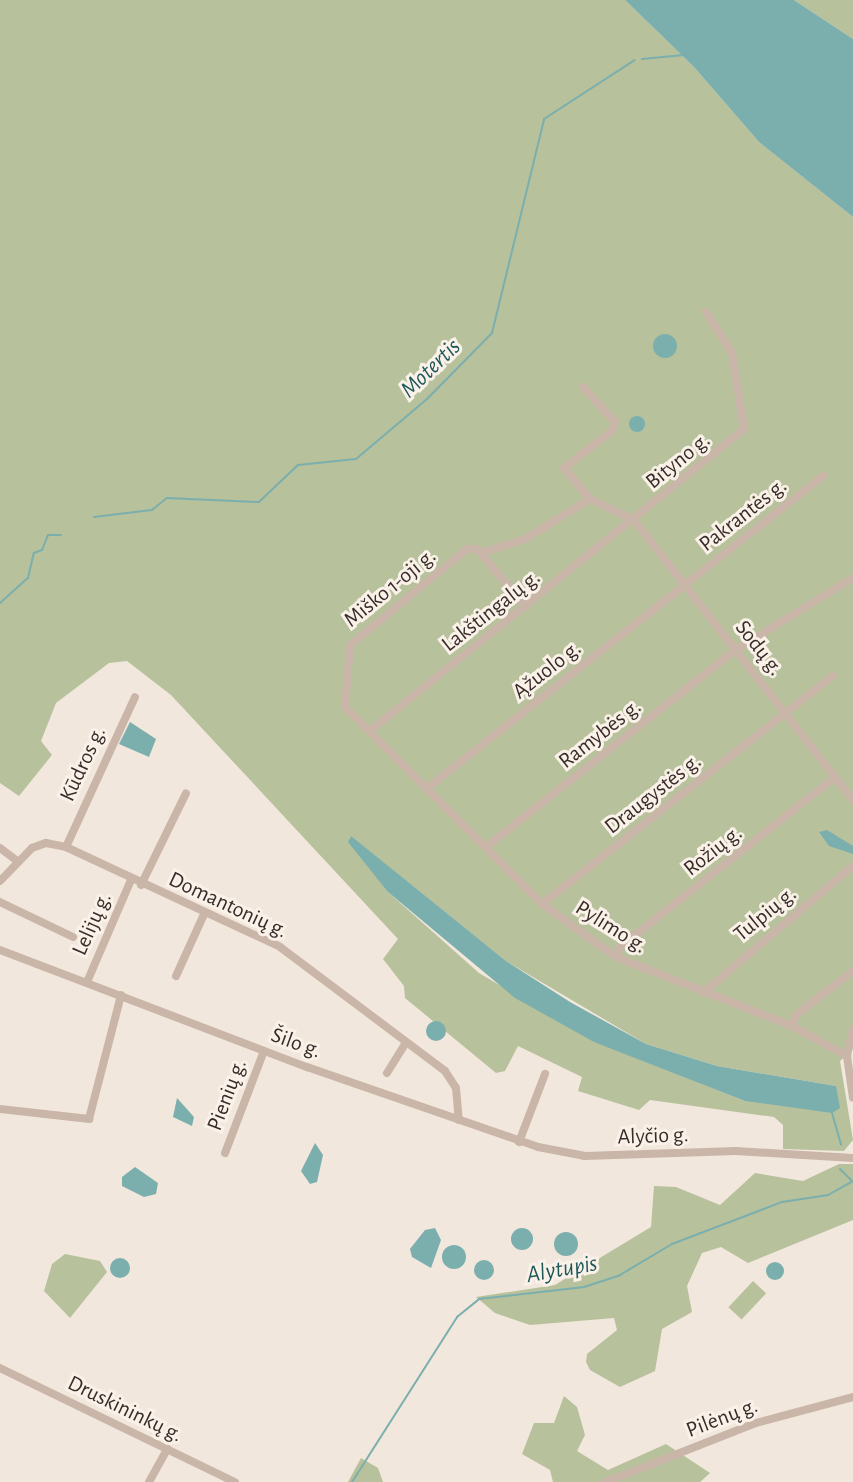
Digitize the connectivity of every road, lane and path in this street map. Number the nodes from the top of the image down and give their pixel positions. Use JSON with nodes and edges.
{"nodes":[{"id":1,"x":706,"y":312,"type":"dead end"},
{"id":2,"x":583,"y":387,"type":"dead end"},
{"id":3,"x":823,"y":476,"type":"dead end"},
{"id":4,"x":590,"y":499,"type":"junction"},
{"id":5,"x":634,"y":520,"type":"junction"},
{"id":6,"x":478,"y":550,"type":"junction"},
{"id":7,"x":853,"y":579,"type":"edge"},
{"id":8,"x":686,"y":583,"type":"junction"},
{"id":9,"x":526,"y":607,"type":"junction"},
{"id":10,"x":736,"y":649,"type":"junction"},
{"id":11,"x":832,"y":676,"type":"dead end"},
{"id":12,"x":135,"y":697,"type":"dead end"},
{"id":13,"x":786,"y":712,"type":"junction"},
{"id":14,"x":370,"y":730,"type":"junction"},
{"id":15,"x":835,"y":777,"type":"junction"},
{"id":16,"x":430,"y":786,"type":"junction"},
{"id":17,"x":186,"y":793,"type":"dead end"},
{"id":18,"x":853,"y":800,"type":"edge"},
{"id":19,"x":66,"y":847,"type":"junction"},
{"id":20,"x":486,"y":847,"type":"junction"},
{"id":21,"x":0,"y":848,"type":"edge"},
{"id":22,"x":17,"y":861,"type":"junction"},
{"id":23,"x":853,"y":866,"type":"edge"},
{"id":24,"x":131,"y":880,"type":"junction"},
{"id":25,"x":0,"y":881,"type":"edge"},
{"id":26,"x":141,"y":885,"type":"junction"},
{"id":27,"x":0,"y":903,"type":"edge"},
{"id":28,"x":542,"y":904,"type":"junction"},
{"id":29,"x":205,"y":912,"type":"junction"},
{"id":30,"x":72,"y":937,"type":"dead end"},
{"id":31,"x":0,"y":950,"type":"edge"},
{"id":32,"x":616,"y":957,"type":"junction"},
{"id":33,"x":853,"y":971,"type":"edge"},
{"id":34,"x":176,"y":976,"type":"dead end"},
{"id":35,"x":87,"y":982,"type":"junction"},
{"id":36,"x":703,"y":993,"type":"junction"},
{"id":37,"x":121,"y":995,"type":"junction"},
{"id":38,"x":792,"y":1026,"type":"junction"},
{"id":39,"x":853,"y":1029,"type":"edge"},
{"id":40,"x":405,"y":1043,"type":"junction"},
{"id":41,"x":264,"y":1051,"type":"junction"},
{"id":42,"x":847,"y":1056,"type":"junction"},
{"id":43,"x":387,"y":1073,"type":"dead end"},
{"id":44,"x":545,"y":1074,"type":"dead end"},
{"id":45,"x":851,"y":1076,"type":"edge"},
{"id":46,"x":853,"y":1098,"type":"edge"},
{"id":47,"x":0,"y":1109,"type":"edge"},
{"id":48,"x":459,"y":1120,"type":"junction"},
{"id":49,"x":519,"y":1142,"type":"junction"},
{"id":50,"x":225,"y":1153,"type":"dead end"},
{"id":51,"x":853,"y":1158,"type":"edge"},
{"id":52,"x":0,"y":1368,"type":"edge"},
{"id":53,"x":853,"y":1397,"type":"edge"},
{"id":54,"x":167,"y":1449,"type":"junction"},
{"id":55,"x":149,"y":1482,"type":"edge"},
{"id":56,"x":235,"y":1482,"type":"edge"},
{"id":57,"x":606,"y":1482,"type":"edge"}],
"edges":[{"from":1,"to":5,"type":"street","name":"Bityno g."},
{"from":2,"to":4,"type":"street"},
{"from":3,"to":8,"type":"street","name":"Pakrantės g."},
{"from":4,"to":5,"type":"street"},
{"from":4,"to":6,"type":"street"},
{"from":5,"to":8,"type":"street","name":"Sodų g."},
{"from":5,"to":9,"type":"street","name":"Lakštingalų g."},
{"from":6,"to":9,"type":"street"},
{"from":6,"to":14,"type":"street","name":"Miško 1-oji g."},
{"from":7,"to":10,"type":"street","name":"Ramybės g."},
{"from":8,"to":10,"type":"street","name":"Sodų g."},
{"from":8,"to":16,"type":"street","name":"Ąžuolo g."},
{"from":9,"to":14,"type":"street","name":"Lakštingalų g."},
{"from":10,"to":13,"type":"street","name":"Sodų g."},
{"from":10,"to":20,"type":"street","name":"Ramybės g."},
{"from":11,"to":13,"type":"street","name":"Draugystės g."},
{"from":12,"to":19,"type":"street","name":"Kūdros g."},
{"from":13,"to":15,"type":"street","name":"Sodų g."},
{"from":13,"to":28,"type":"street","name":"Draugystės g."},
{"from":14,"to":16,"type":"street","name":"Pylimo g."},
{"from":15,"to":18,"type":"street","name":"Sodų g."},
{"from":15,"to":32,"type":"street","name":"Rožių g."},
{"from":16,"to":20,"type":"street","name":"Pylimo g."},
{"from":17,"to":26,"type":"street","name":"Lelijų g."},
{"from":19,"to":22,"type":"street","name":"Domantonių g."},
{"from":19,"to":24,"type":"street","name":"Domantonių g."},
{"from":20,"to":28,"type":"street","name":"Pylimo g."},
{"from":21,"to":22,"type":"street"},
{"from":22,"to":25,"type":"street","name":"Domantonių g."},
{"from":23,"to":36,"type":"street","name":"Tulpių g."},
{"from":24,"to":26,"type":"street","name":"Domantonių g."},
{"from":24,"to":35,"type":"street","name":"Lelijų g."},
{"from":26,"to":29,"type":"street","name":"Domantonių g."},
{"from":27,"to":30,"type":"street"},
{"from":28,"to":32,"type":"street","name":"Pylimo g."},
{"from":29,"to":34,"type":"street"},
{"from":29,"to":40,"type":"street","name":"Domantonių g."},
{"from":31,"to":35,"type":"street","name":"Šilo g."},
{"from":32,"to":36,"type":"street","name":"Pylimo g."},
{"from":33,"to":38,"type":"street"},
{"from":35,"to":37,"type":"street","name":"Šilo g."},
{"from":36,"to":38,"type":"street","name":"Pylimo g."},
{"from":37,"to":41,"type":"street","name":"Šilo g."},
{"from":37,"to":47,"type":"street"},
{"from":38,"to":42,"type":"street","name":"Pylimo g."},
{"from":39,"to":42,"type":"street"},
{"from":40,"to":43,"type":"street"},
{"from":40,"to":48,"type":"street","name":"Domantonių g."},
{"from":41,"to":48,"type":"street","name":"Šilo g."},
{"from":41,"to":50,"type":"street","name":"Pienių g."},
{"from":42,"to":45,"type":"street"},
{"from":44,"to":49,"type":"street"},
{"from":45,"to":46,"type":"street"},
{"from":48,"to":49,"type":"street","name":"Alyčio g."},
{"from":49,"to":51,"type":"street","name":"Alyčio g."},
{"from":52,"to":54,"type":"street","name":"Druskininkų g."},
{"from":53,"to":57,"type":"street","name":"Pilėnų g."},
{"from":54,"to":55,"type":"street"},
{"from":54,"to":56,"type":"street","name":"Druskininkų g."}]}
